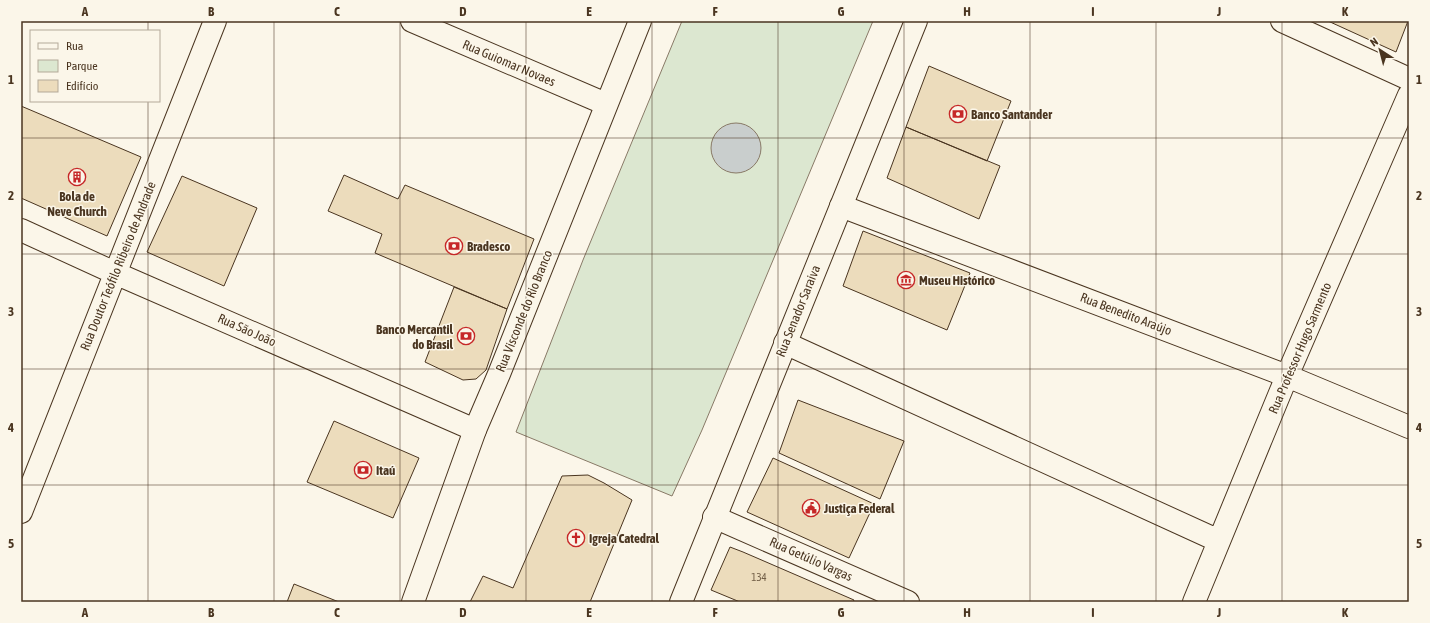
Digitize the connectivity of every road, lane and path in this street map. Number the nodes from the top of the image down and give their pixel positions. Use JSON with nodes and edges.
{"nodes":[{"id":1,"x":215,"y":21,"type":"edge"},
{"id":2,"x":412,"y":21,"type":"edge"},
{"id":3,"x":640,"y":21,"type":"edge"},
{"id":4,"x":916,"y":21,"type":"edge"},
{"id":5,"x":1282,"y":21,"type":"edge"},
{"id":6,"x":1409,"y":79,"type":"edge"},
{"id":7,"x":1409,"y":95,"type":"edge"},
{"id":8,"x":606,"y":104,"type":"junction"},
{"id":9,"x":841,"y":206,"type":"junction"},
{"id":10,"x":21,"y":230,"type":"edge"},
{"id":11,"x":115,"y":273,"type":"junction"},
{"id":12,"x":785,"y":343,"type":"junction"},
{"id":13,"x":1287,"y":376,"type":"junction"},
{"id":14,"x":1409,"y":427,"type":"edge"},
{"id":15,"x":475,"y":430,"type":"junction"},
{"id":16,"x":21,"y":512,"type":"edge"},
{"id":17,"x":714,"y":517,"type":"junction"},
{"id":18,"x":1219,"y":541,"type":"junction"},
{"id":19,"x":413,"y":602,"type":"edge"},
{"id":20,"x":681,"y":602,"type":"edge"},
{"id":21,"x":908,"y":602,"type":"edge"},
{"id":22,"x":1194,"y":602,"type":"edge"}],
"edges":[{"from":1,"to":11,"type":"street","name":"Rua Doutor Teófilo Ribeiro de Andrade"},
{"from":2,"to":8,"type":"street","name":"Rua Guiomar Novaes"},
{"from":3,"to":8,"type":"street","name":"Rua Visconde do Rio Branco"},
{"from":4,"to":9,"type":"street","name":"Rua Senador Saraiva"},
{"from":5,"to":6,"type":"street"},
{"from":7,"to":13,"type":"street","name":"Rua Professor Hugo Sarmento"},
{"from":8,"to":15,"type":"street","name":"Rua Visconde do Rio Branco"},
{"from":9,"to":12,"type":"street","name":"Rua Senador Saraiva"},
{"from":9,"to":13,"type":"street","name":"Rua Benedito Araújo"},
{"from":10,"to":11,"type":"street","name":"Rua São João"},
{"from":11,"to":15,"type":"street","name":"Rua São João"},
{"from":11,"to":16,"type":"street","name":"Rua Doutor Teófilo Ribeiro de Andrade"},
{"from":12,"to":17,"type":"street","name":"Rua Senador Saraiva"},
{"from":12,"to":18,"type":"street"},
{"from":13,"to":14,"type":"street","name":"Rua Benedito Araújo"},
{"from":13,"to":18,"type":"street","name":"Rua Professor Hugo Sarmento"},
{"from":15,"to":19,"type":"street","name":"Rua Visconde do Rio Branco"},
{"from":17,"to":20,"type":"street","name":"Rua Senador Saraiva"},
{"from":17,"to":21,"type":"street","name":"Rua Getúlio Vargas"},
{"from":18,"to":22,"type":"street","name":"Rua Professor Hugo Sarmento"}]}
